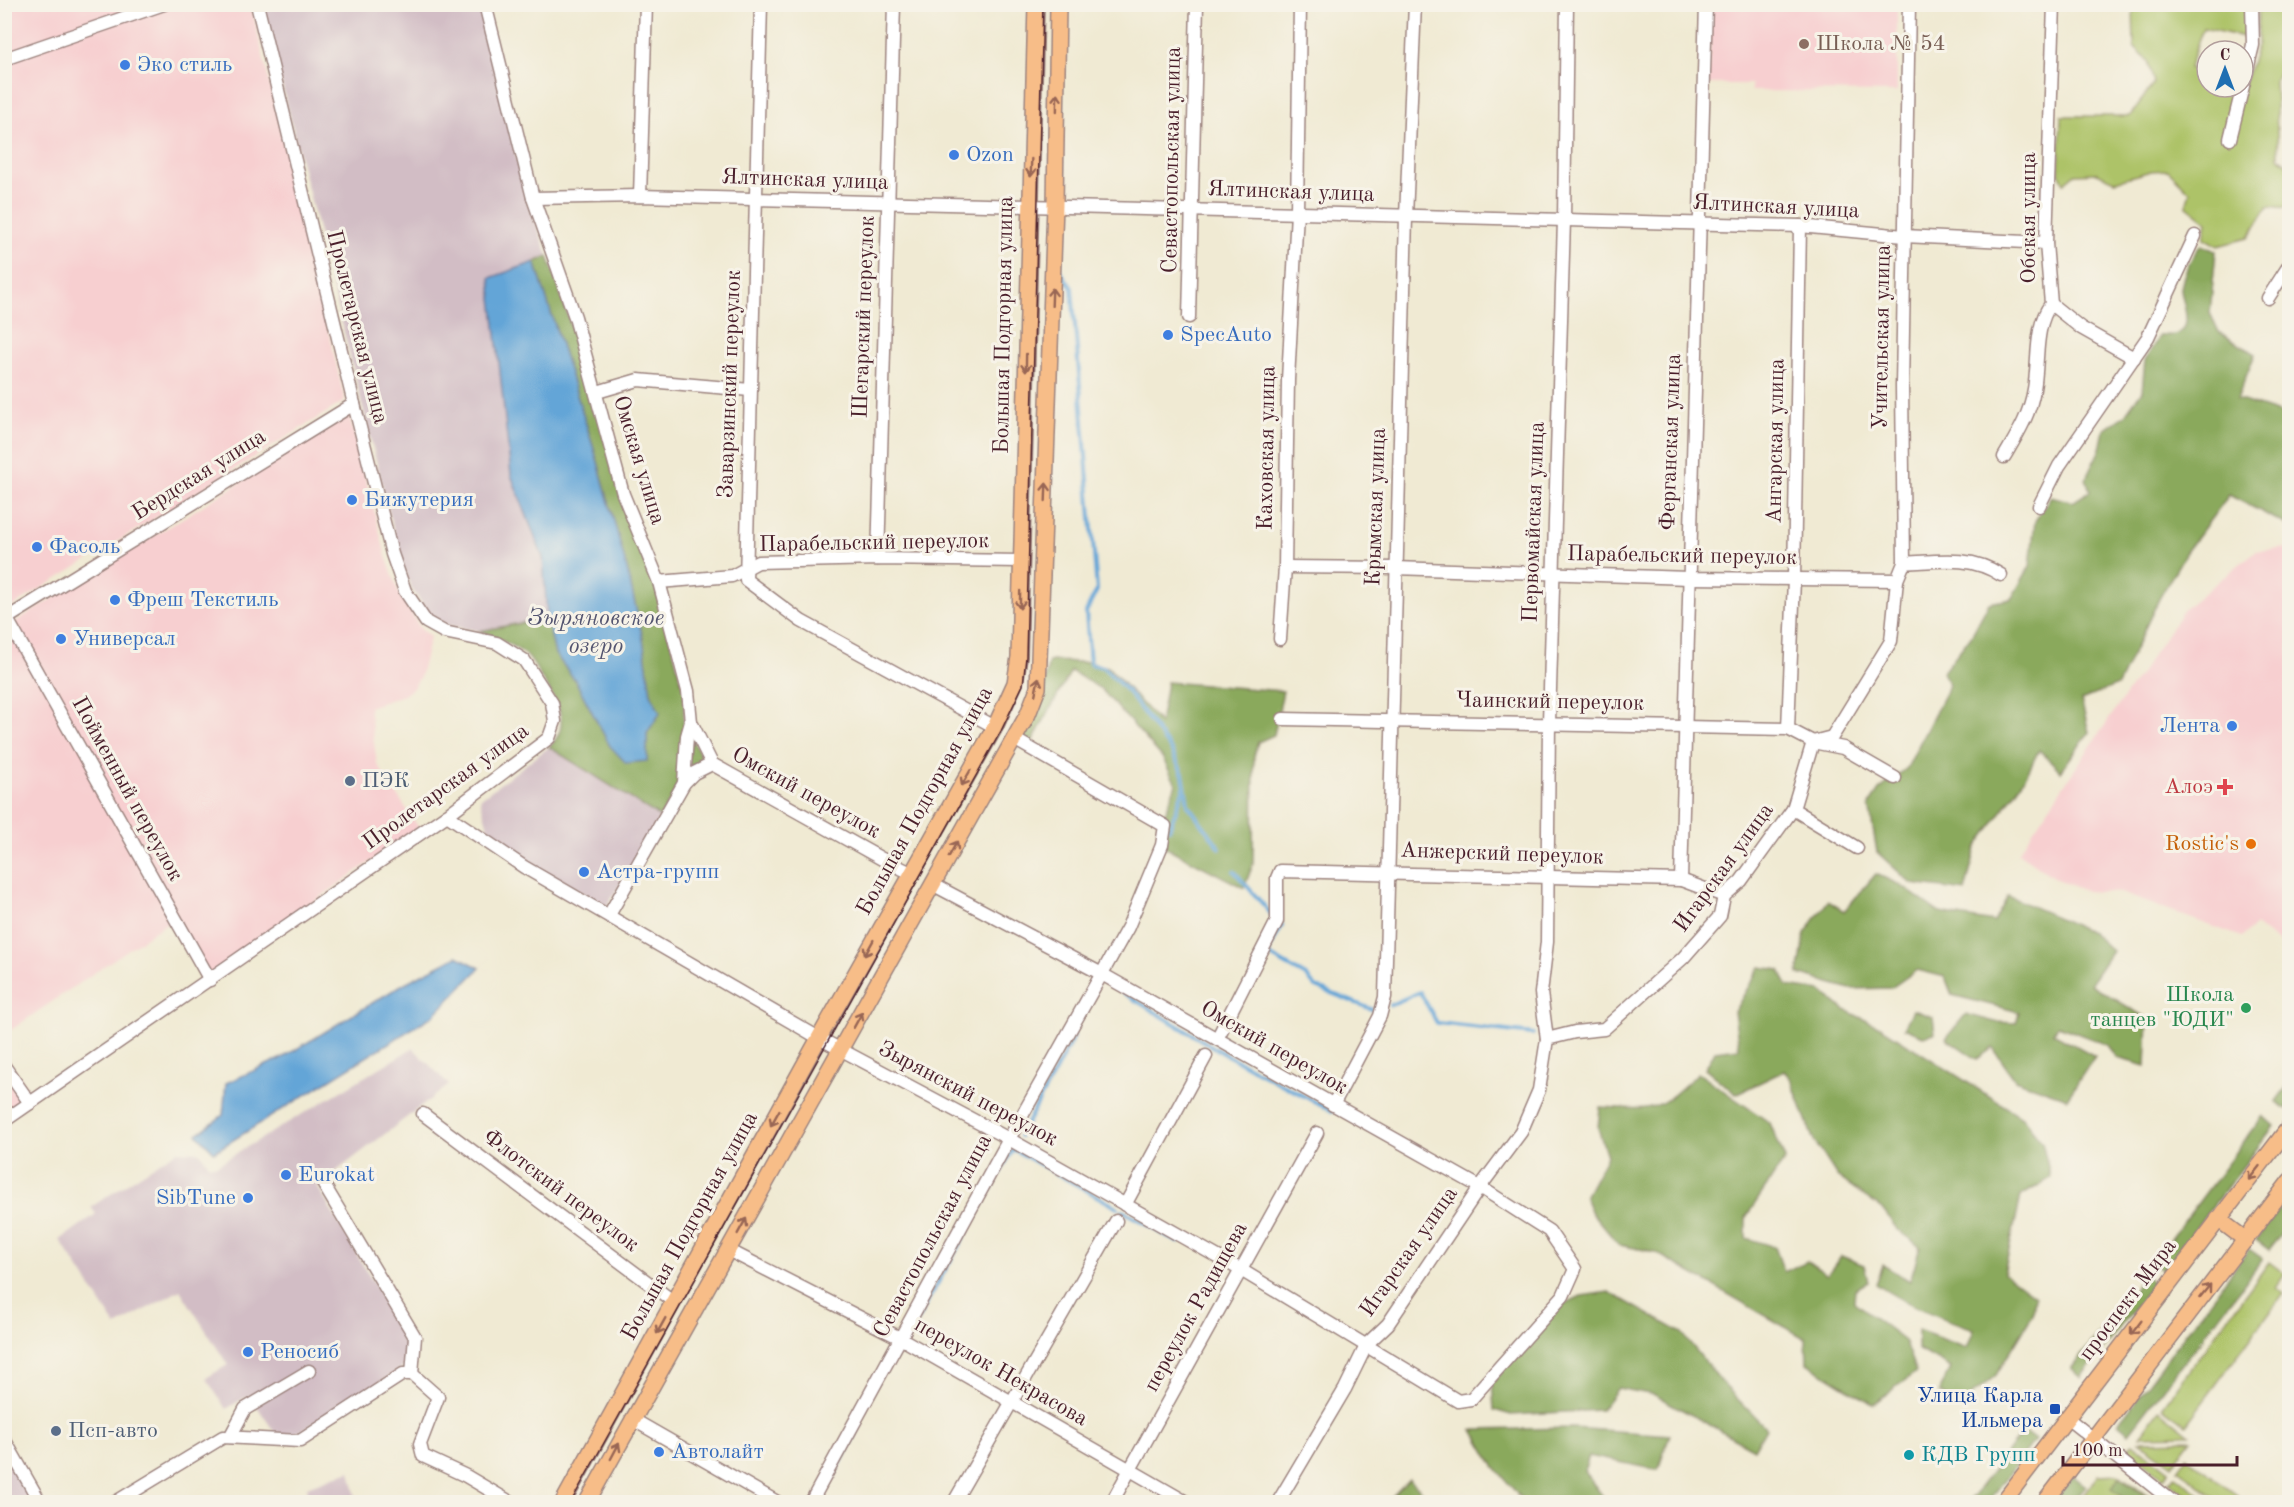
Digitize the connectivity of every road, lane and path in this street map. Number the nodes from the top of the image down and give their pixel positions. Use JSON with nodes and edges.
{"nodes":[{"id":1,"x":164,"y":4,"type":"edge"},
{"id":2,"x":257,"y":4,"type":"edge"},
{"id":3,"x":485,"y":4,"type":"edge"},
{"id":4,"x":646,"y":4,"type":"edge"},
{"id":5,"x":761,"y":4,"type":"edge"},
{"id":6,"x":894,"y":4,"type":"edge"},
{"id":7,"x":1036,"y":4,"type":"edge"},
{"id":8,"x":1058,"y":4,"type":"edge"},
{"id":9,"x":1197,"y":4,"type":"edge"},
{"id":10,"x":1300,"y":4,"type":"edge"},
{"id":11,"x":1415,"y":4,"type":"edge"},
{"id":12,"x":1567,"y":4,"type":"edge"},
{"id":13,"x":1706,"y":4,"type":"edge"},
{"id":14,"x":1909,"y":4,"type":"edge"},
{"id":15,"x":2054,"y":4,"type":"edge"},
{"id":16,"x":2252,"y":4,"type":"edge"},
{"id":17,"x":4,"y":59,"type":"edge"},
{"id":18,"x":2230,"y":139,"type":"dead end"},
{"id":19,"x":640,"y":196,"type":"junction"},
{"id":20,"x":533,"y":198,"type":"junction"},
{"id":21,"x":758,"y":200,"type":"junction"},
{"id":22,"x":888,"y":204,"type":"junction"},
{"id":23,"x":1030,"y":205,"type":"junction"},
{"id":24,"x":1055,"y":205,"type":"junction"},
{"id":25,"x":1193,"y":210,"type":"junction"},
{"id":26,"x":1297,"y":212,"type":"junction"},
{"id":27,"x":1406,"y":217,"type":"junction"},
{"id":28,"x":1564,"y":220,"type":"junction"},
{"id":29,"x":1698,"y":225,"type":"junction"},
{"id":30,"x":1800,"y":226,"type":"junction"},
{"id":31,"x":1904,"y":236,"type":"junction"},
{"id":32,"x":2195,"y":236,"type":"dead end"},
{"id":33,"x":2046,"y":243,"type":"junction"},
{"id":34,"x":2289,"y":264,"type":"edge"},
{"id":35,"x":2268,"y":298,"type":"dead end"},
{"id":36,"x":2051,"y":304,"type":"junction"},
{"id":37,"x":1189,"y":317,"type":"dead end"},
{"id":38,"x":2134,"y":358,"type":"junction"},
{"id":39,"x":750,"y":390,"type":"junction"},
{"id":40,"x":597,"y":392,"type":"junction"},
{"id":41,"x":354,"y":404,"type":"junction"},
{"id":42,"x":2004,"y":457,"type":"dead end"},
{"id":43,"x":2039,"y":506,"type":"dead end"},
{"id":44,"x":878,"y":560,"type":"junction"},
{"id":45,"x":1021,"y":561,"type":"junction"},
{"id":46,"x":1904,"y":562,"type":"junction"},
{"id":47,"x":1286,"y":567,"type":"junction"},
{"id":48,"x":1395,"y":568,"type":"junction"},
{"id":49,"x":746,"y":569,"type":"junction"},
{"id":50,"x":1554,"y":575,"type":"junction"},
{"id":51,"x":2001,"y":575,"type":"dead end"},
{"id":52,"x":1689,"y":578,"type":"junction"},
{"id":53,"x":1794,"y":579,"type":"junction"},
{"id":54,"x":1897,"y":580,"type":"junction"},
{"id":55,"x":659,"y":582,"type":"junction"},
{"id":56,"x":6,"y":619,"type":"edge"},
{"id":57,"x":1280,"y":639,"type":"dead end"},
{"id":58,"x":1283,"y":719,"type":"dead end"},
{"id":59,"x":1392,"y":720,"type":"junction"},
{"id":60,"x":691,"y":722,"type":"junction"},
{"id":61,"x":1549,"y":722,"type":"junction"},
{"id":62,"x":1684,"y":725,"type":"junction"},
{"id":63,"x":995,"y":727,"type":"junction"},
{"id":64,"x":1788,"y":729,"type":"junction"},
{"id":65,"x":1014,"y":739,"type":"junction"},
{"id":66,"x":1813,"y":742,"type":"junction"},
{"id":67,"x":712,"y":764,"type":"junction"},
{"id":68,"x":1896,"y":778,"type":"dead end"},
{"id":69,"x":684,"y":783,"type":"junction"},
{"id":70,"x":1793,"y":809,"type":"junction"},
{"id":71,"x":447,"y":815,"type":"junction"},
{"id":72,"x":1857,"y":848,"type":"dead end"},
{"id":73,"x":1387,"y":872,"type":"junction"},
{"id":74,"x":911,"y":873,"type":"junction"},
{"id":75,"x":1547,"y":877,"type":"junction"},
{"id":76,"x":1681,"y":880,"type":"junction"},
{"id":77,"x":934,"y":885,"type":"junction"},
{"id":78,"x":1724,"y":896,"type":"junction"},
{"id":79,"x":609,"y":915,"type":"junction"},
{"id":80,"x":1100,"y":974,"type":"junction"},
{"id":81,"x":210,"y":980,"type":"junction"},
{"id":82,"x":819,"y":1038,"type":"junction"},
{"id":83,"x":1217,"y":1039,"type":"junction"},
{"id":84,"x":1547,"y":1039,"type":"junction"},
{"id":85,"x":842,"y":1050,"type":"junction"},
{"id":86,"x":1206,"y":1056,"type":"dead end"},
{"id":87,"x":4,"y":1066,"type":"edge"},
{"id":88,"x":30,"y":1103,"type":"junction"},
{"id":89,"x":1333,"y":1105,"type":"junction"},
{"id":90,"x":423,"y":1114,"type":"dead end"},
{"id":91,"x":4,"y":1121,"type":"edge"},
{"id":92,"x":2289,"y":1126,"type":"edge"},
{"id":93,"x":1317,"y":1133,"type":"dead end"},
{"id":94,"x":1009,"y":1139,"type":"junction"},
{"id":95,"x":2289,"y":1181,"type":"edge"},
{"id":96,"x":324,"y":1185,"type":"dead end"},
{"id":97,"x":1480,"y":1187,"type":"junction"},
{"id":98,"x":1125,"y":1205,"type":"junction"},
{"id":99,"x":2218,"y":1219,"type":"junction"},
{"id":100,"x":1116,"y":1221,"type":"dead end"},
{"id":101,"x":2246,"y":1240,"type":"junction"},
{"id":102,"x":728,"y":1250,"type":"junction"},
{"id":103,"x":1241,"y":1270,"type":"junction"},
{"id":104,"x":674,"y":1302,"type":"junction"},
{"id":105,"x":902,"y":1339,"type":"junction"},
{"id":106,"x":1367,"y":1344,"type":"junction"},
{"id":107,"x":309,"y":1371,"type":"dead end"},
{"id":108,"x":412,"y":1374,"type":"junction"},
{"id":109,"x":1471,"y":1399,"type":"joint"},
{"id":110,"x":1011,"y":1404,"type":"junction"},
{"id":111,"x":2067,"y":1418,"type":"junction"},
{"id":112,"x":632,"y":1419,"type":"junction"},
{"id":113,"x":230,"y":1437,"type":"junction"},
{"id":114,"x":2093,"y":1438,"type":"junction"},
{"id":115,"x":4,"y":1439,"type":"edge"},
{"id":116,"x":1130,"y":1470,"type":"junction"},
{"id":117,"x":40,"y":1503,"type":"edge"},
{"id":118,"x":116,"y":1503,"type":"edge"},
{"id":119,"x":510,"y":1503,"type":"edge"},
{"id":120,"x":563,"y":1503,"type":"edge"},
{"id":121,"x":588,"y":1503,"type":"edge"},
{"id":122,"x":777,"y":1503,"type":"edge"},
{"id":123,"x":811,"y":1503,"type":"edge"},
{"id":124,"x":954,"y":1503,"type":"edge"},
{"id":125,"x":1112,"y":1503,"type":"edge"},
{"id":126,"x":1186,"y":1503,"type":"edge"},
{"id":127,"x":1278,"y":1503,"type":"edge"},
{"id":128,"x":2003,"y":1503,"type":"edge"},
{"id":129,"x":2045,"y":1503,"type":"edge"},
{"id":130,"x":2174,"y":1503,"type":"edge"}],
"edges":[{"from":1,"to":17,"type":"street"},
{"from":2,"to":41,"type":"street","name":"Пролетарская улица"},
{"from":3,"to":20,"type":"street","name":"Омская улица"},
{"from":4,"to":19,"type":"street"},
{"from":5,"to":21,"type":"street","name":"Заварзинский переулок"},
{"from":6,"to":22,"type":"street","name":"Шегарский переулок"},
{"from":7,"to":23,"type":"main road","name":"Большая Подгорная улица","one_way":true},
{"from":24,"to":8,"type":"main road","name":"Большая Подгорная улица","one_way":true},
{"from":9,"to":25,"type":"street","name":"Севастопольская улица"},
{"from":10,"to":26,"type":"street","name":"Каховская улица"},
{"from":11,"to":27,"type":"street","name":"Крымская улица"},
{"from":12,"to":28,"type":"street","name":"Первомайская улица"},
{"from":13,"to":29,"type":"street","name":"Ферганская улица"},
{"from":14,"to":31,"type":"street","name":"Учительская улица"},
{"from":15,"to":33,"type":"street","name":"Обская улица"},
{"from":16,"to":18,"type":"street"},
{"from":19,"to":20,"type":"street","name":"Ялтинская улица"},
{"from":19,"to":21,"type":"street","name":"Ялтинская улица"},
{"from":20,"to":40,"type":"street","name":"Омская улица"},
{"from":21,"to":22,"type":"street","name":"Ялтинская улица"},
{"from":21,"to":39,"type":"street","name":"Заварзинский переулок"},
{"from":22,"to":23,"type":"street","name":"Ялтинская улица"},
{"from":22,"to":44,"type":"street","name":"Шегарский переулок"},
{"from":23,"to":24,"type":"street","name":"Ялтинская улица"},
{"from":23,"to":45,"type":"main road","name":"Большая Подгорная улица","one_way":true},
{"from":24,"to":25,"type":"street","name":"Ялтинская улица"},
{"from":65,"to":24,"type":"main road","name":"Большая Подгорная улица","one_way":true},
{"from":25,"to":26,"type":"street","name":"Ялтинская улица"},
{"from":25,"to":37,"type":"street","name":"Севастопольская улица"},
{"from":26,"to":27,"type":"street","name":"Ялтинская улица"},
{"from":26,"to":47,"type":"street","name":"Каховская улица"},
{"from":27,"to":28,"type":"street","name":"Ялтинская улица"},
{"from":27,"to":48,"type":"street","name":"Крымская улица"},
{"from":28,"to":29,"type":"street","name":"Ялтинская улица"},
{"from":28,"to":50,"type":"street","name":"Первомайская улица"},
{"from":29,"to":30,"type":"street","name":"Ялтинская улица"},
{"from":29,"to":52,"type":"street","name":"Ферганская улица"},
{"from":30,"to":31,"type":"street","name":"Ялтинская улица"},
{"from":30,"to":53,"type":"street","name":"Ангарская улица"},
{"from":31,"to":33,"type":"street","name":"Ялтинская улица"},
{"from":31,"to":46,"type":"street","name":"Учительская улица"},
{"from":32,"to":38,"type":"street"},
{"from":33,"to":36,"type":"street","name":"Обская улица"},
{"from":34,"to":35,"type":"street"},
{"from":36,"to":38,"type":"street"},
{"from":36,"to":42,"type":"street","name":"Обская улица"},
{"from":38,"to":43,"type":"street"},
{"from":39,"to":40,"type":"street"},
{"from":39,"to":49,"type":"street","name":"Заварзинский переулок"},
{"from":40,"to":55,"type":"street","name":"Омская улица"},
{"from":41,"to":56,"type":"street","name":"Бердская улица"},
{"from":41,"to":71,"type":"street","name":"Пролетарская улица"},
{"from":44,"to":45,"type":"street","name":"Парабельский переулок"},
{"from":44,"to":49,"type":"street","name":"Парабельский переулок"},
{"from":45,"to":63,"type":"main road","name":"Большая Подгорная улица","one_way":true},
{"from":46,"to":51,"type":"street"},
{"from":46,"to":54,"type":"street"},
{"from":47,"to":48,"type":"street","name":"Парабельский переулок"},
{"from":47,"to":57,"type":"street","name":"Каховская улица"},
{"from":48,"to":50,"type":"street","name":"Парабельский переулок"},
{"from":48,"to":59,"type":"street","name":"Крымская улица"},
{"from":49,"to":55,"type":"street","name":"Парабельский переулок"},
{"from":49,"to":63,"type":"street"},
{"from":50,"to":52,"type":"street","name":"Парабельский переулок"},
{"from":50,"to":61,"type":"street","name":"Первомайская улица"},
{"from":52,"to":53,"type":"street","name":"Парабельский переулок"},
{"from":52,"to":62,"type":"street","name":"Ферганская улица"},
{"from":53,"to":54,"type":"street","name":"Парабельский переулок"},
{"from":53,"to":64,"type":"street","name":"Ангарская улица"},
{"from":54,"to":66,"type":"street"},
{"from":55,"to":60,"type":"street","name":"Омская улица"},
{"from":56,"to":81,"type":"street","name":"Пойменный переулок"},
{"from":58,"to":59,"type":"street","name":"Чаинский переулок"},
{"from":59,"to":61,"type":"street","name":"Чаинский переулок"},
{"from":59,"to":73,"type":"street","name":"Крымская улица"},
{"from":60,"to":67,"type":"street"},
{"from":60,"to":69,"type":"street","name":"Омская улица"},
{"from":61,"to":62,"type":"street","name":"Чаинский переулок"},
{"from":61,"to":75,"type":"street","name":"Первомайская улица"},
{"from":62,"to":64,"type":"street","name":"Чаинский переулок"},
{"from":62,"to":76,"type":"street","name":"Ферганская улица"},
{"from":63,"to":74,"type":"main road","name":"Большая Подгорная улица","one_way":true},
{"from":64,"to":66,"type":"street","name":"Чаинский переулок"},
{"from":77,"to":65,"type":"main road","name":"Большая Подгорная улица","one_way":true},
{"from":65,"to":80,"type":"street","name":"Севастопольская улица"},
{"from":66,"to":68,"type":"street","name":"Чаинский переулок"},
{"from":66,"to":70,"type":"street","name":"Игарская улица"},
{"from":67,"to":69,"type":"street","name":"Омский переулок"},
{"from":67,"to":74,"type":"street","name":"Омский переулок"},
{"from":69,"to":79,"type":"street","name":"Омская улица"},
{"from":70,"to":72,"type":"street"},
{"from":70,"to":78,"type":"street","name":"Игарская улица"},
{"from":71,"to":79,"type":"street","name":"Зырянский переулок"},
{"from":71,"to":81,"type":"street","name":"Пролетарская улица"},
{"from":73,"to":75,"type":"street","name":"Анжерский переулок"},
{"from":73,"to":83,"type":"street","name":"Анжерский переулок"},
{"from":73,"to":89,"type":"street","name":"Крымская улица"},
{"from":74,"to":82,"type":"main road","name":"Большая Подгорная улица","one_way":true},
{"from":75,"to":76,"type":"street","name":"Анжерский переулок"},
{"from":75,"to":84,"type":"street","name":"Первомайская улица"},
{"from":76,"to":78,"type":"street","name":"Анжерский переулок"},
{"from":77,"to":80,"type":"street","name":"Омский переулок"},
{"from":85,"to":77,"type":"main road","name":"Большая Подгорная улица","one_way":true},
{"from":78,"to":84,"type":"street","name":"Игарская улица"},
{"from":79,"to":82,"type":"street","name":"Зырянский переулок"},
{"from":80,"to":83,"type":"street","name":"Омский переулок"},
{"from":80,"to":94,"type":"street","name":"Севастопольская улица"},
{"from":81,"to":88,"type":"street","name":"Пролетарская улица"},
{"from":82,"to":85,"type":"street","name":"Зырянский переулок"},
{"from":82,"to":104,"type":"main road","name":"Большая Подгорная улица","one_way":true},
{"from":83,"to":89,"type":"street","name":"Омский переулок"},
{"from":84,"to":97,"type":"street","name":"Игарская улица"},
{"from":85,"to":94,"type":"street","name":"Зырянский переулок"},
{"from":102,"to":85,"type":"main road","name":"Большая Подгорная улица","one_way":true},
{"from":86,"to":98,"type":"street"},
{"from":87,"to":88,"type":"street"},
{"from":88,"to":91,"type":"street","name":"Пролетарская улица"},
{"from":89,"to":97,"type":"street","name":"Омский переулок"},
{"from":90,"to":104,"type":"street","name":"Флотский переулок"},
{"from":92,"to":99,"type":"main road","name":"проспект Мира","one_way":true},
{"from":93,"to":103,"type":"street","name":"переулок Радищева"},
{"from":94,"to":98,"type":"street","name":"Зырянский переулок"},
{"from":94,"to":105,"type":"street","name":"Севастопольская улица"},
{"from":95,"to":101,"type":"main road"},
{"from":96,"to":108,"type":"street"},
{"from":97,"to":106,"type":"street","name":"Игарская улица"},
{"from":97,"to":109,"type":"street","name":"Омский переулок"},
{"from":98,"to":103,"type":"street","name":"Зырянский переулок"},
{"from":99,"to":101,"type":"main road"},
{"from":99,"to":111,"type":"main road","name":"проспект Мира","one_way":true},
{"from":100,"to":110,"type":"street"},
{"from":114,"to":101,"type":"main road","one_way":true},
{"from":102,"to":105,"type":"street","name":"переулок Некрасова"},
{"from":102,"to":112,"type":"main road","name":"Большая Подгорная улица"},
{"from":103,"to":106,"type":"street","name":"Зырянский переулок"},
{"from":103,"to":116,"type":"street","name":"переулок Радищева"},
{"from":104,"to":120,"type":"main road","name":"Большая Подгорная улица","one_way":true},
{"from":105,"to":110,"type":"street","name":"переулок Некрасова"},
{"from":105,"to":123,"type":"street","name":"Севастопольская улица"},
{"from":106,"to":109,"type":"street","name":"Зырянский переулок"},
{"from":106,"to":127,"type":"street","name":"Игарская улица"},
{"from":107,"to":113,"type":"street"},
{"from":108,"to":113,"type":"street"},
{"from":108,"to":119,"type":"street"},
{"from":110,"to":116,"type":"street","name":"переулок Некрасова"},
{"from":110,"to":124,"type":"street"},
{"from":111,"to":114,"type":"street"},
{"from":111,"to":128,"type":"main road","name":"проспект Мира"},
{"from":121,"to":112,"type":"main road","name":"Большая Подгорная улица","one_way":true},
{"from":112,"to":122,"type":"street"},
{"from":113,"to":118,"type":"street"},
{"from":114,"to":129,"type":"main road"},
{"from":114,"to":130,"type":"street"},
{"from":115,"to":117,"type":"street"},
{"from":116,"to":125,"type":"street","name":"переулок Радищева"},
{"from":116,"to":126,"type":"street","name":"переулок Некрасова"}]}
